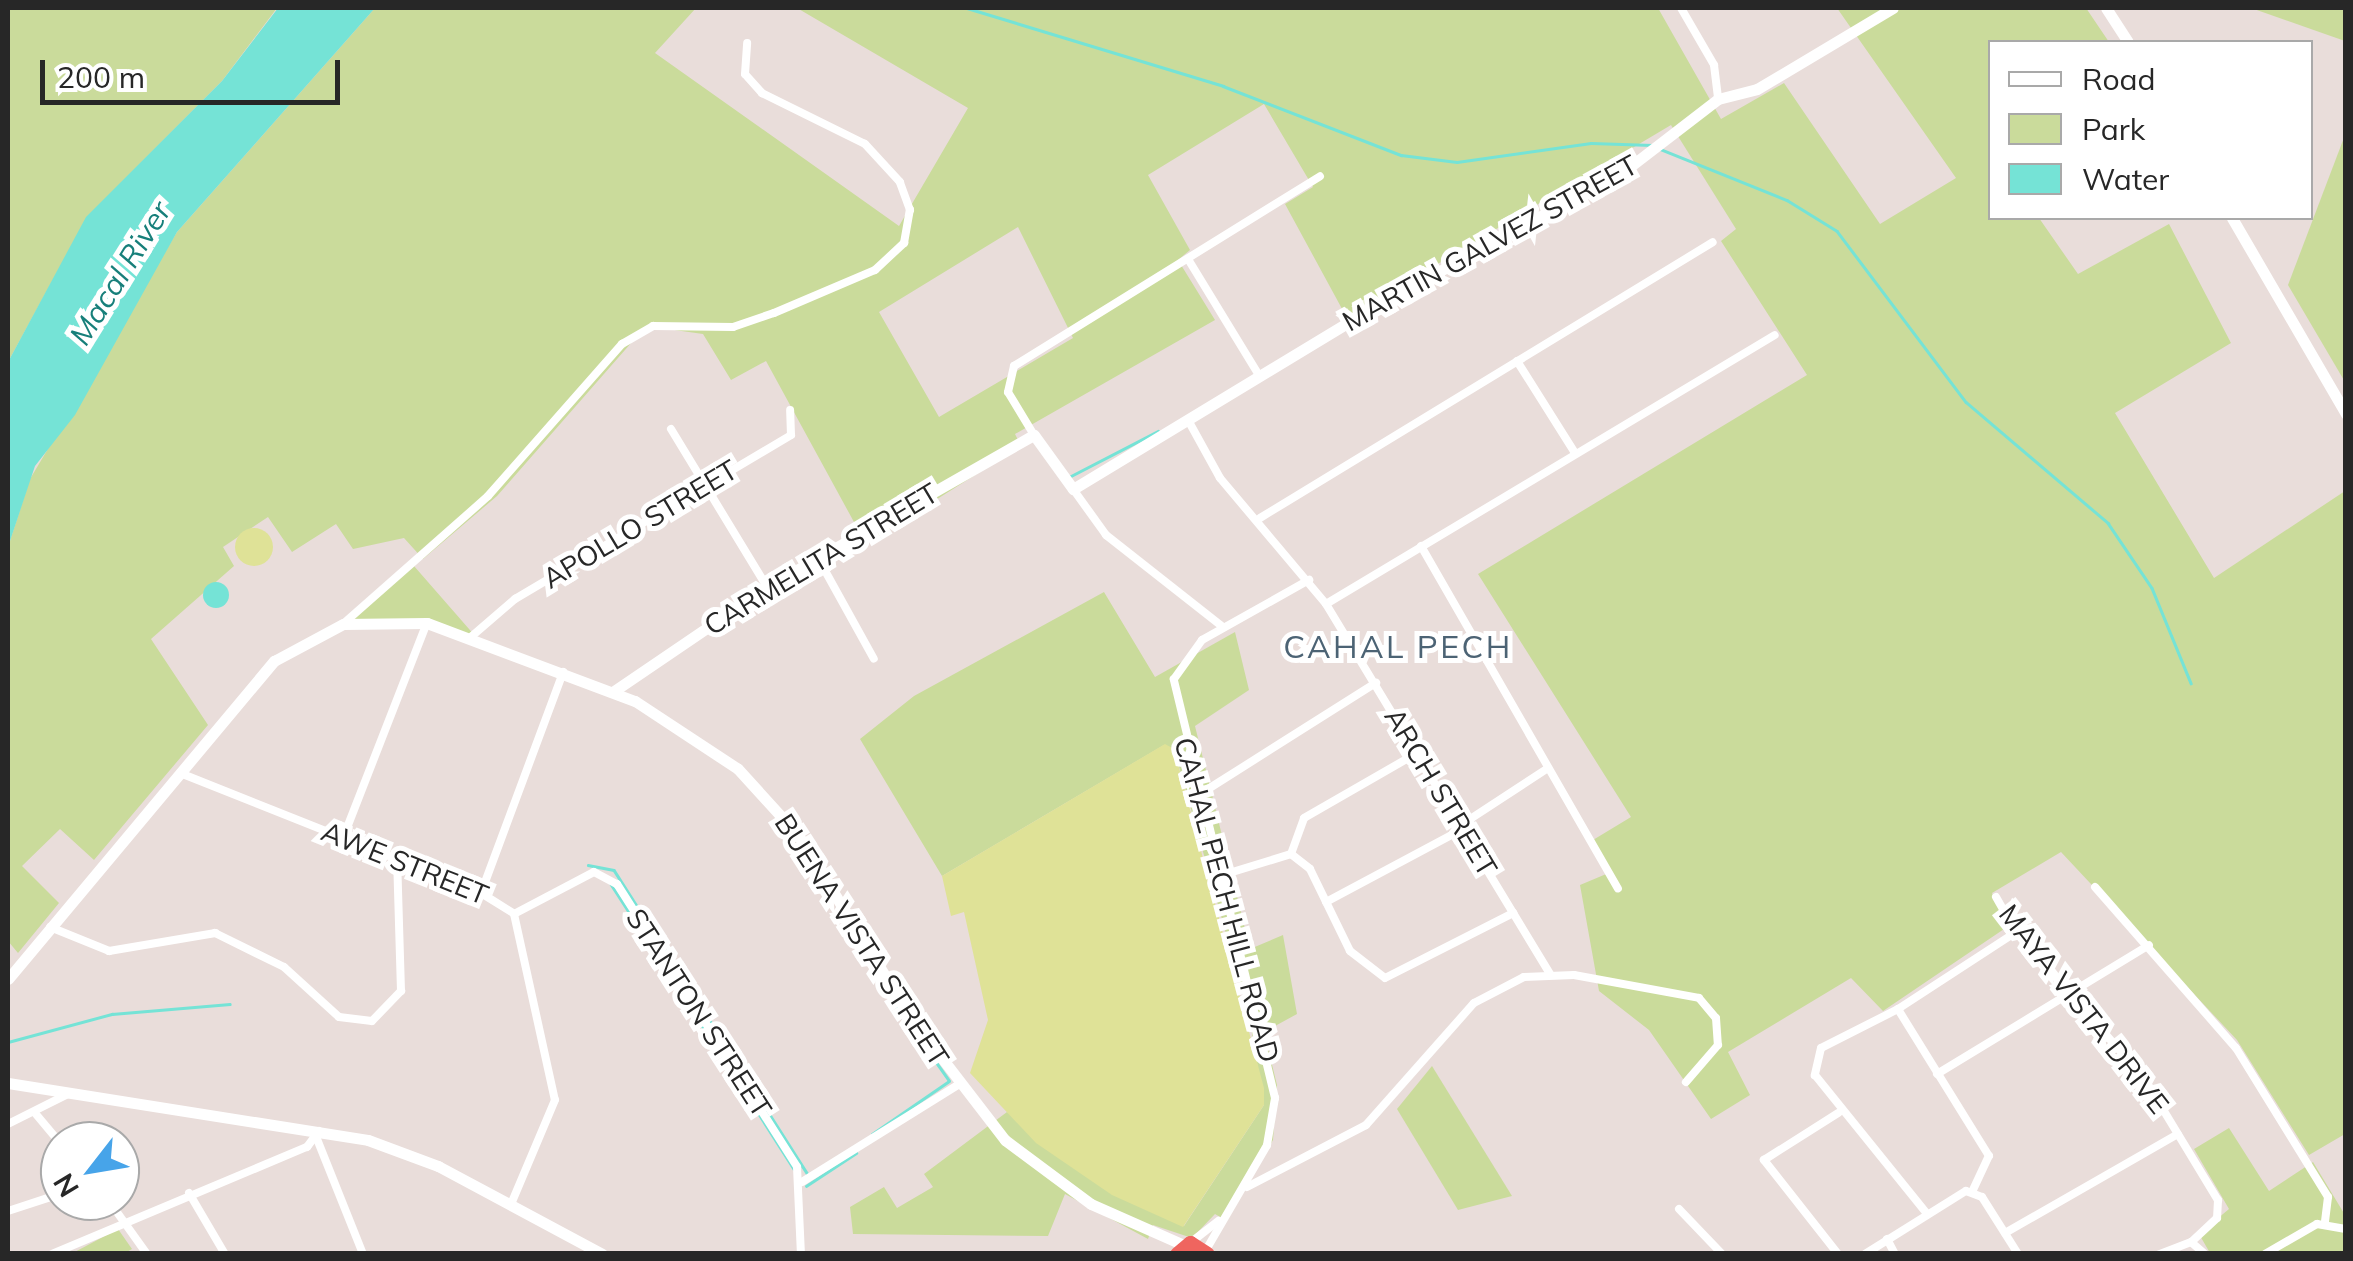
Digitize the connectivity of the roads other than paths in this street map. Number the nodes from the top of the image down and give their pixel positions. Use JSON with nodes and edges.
{"nodes":[{"id":1,"x":1681,"y":8,"type":"edge"},
{"id":2,"x":1893,"y":8,"type":"edge"},
{"id":3,"x":2106,"y":8,"type":"edge"},
{"id":4,"x":2127,"y":40,"type":"edge"},
{"id":5,"x":747,"y":43,"type":"dead end"},
{"id":6,"x":1718,"y":99,"type":"junction"},
{"id":7,"x":1320,"y":176,"type":"dead end"},
{"id":8,"x":2233,"y":220,"type":"edge"},
{"id":9,"x":1714,"y":242,"type":"dead end"},
{"id":10,"x":1188,"y":259,"type":"junction"},
{"id":11,"x":1775,"y":335,"type":"dead end"},
{"id":12,"x":1517,"y":362,"type":"junction"},
{"id":13,"x":1260,"y":377,"type":"junction"},
{"id":14,"x":790,"y":410,"type":"dead end"},
{"id":15,"x":2346,"y":414,"type":"edge"},
{"id":16,"x":1188,"y":420,"type":"junction"},
{"id":17,"x":671,"y":429,"type":"dead end"},
{"id":18,"x":1034,"y":434,"type":"junction"},
{"id":19,"x":1575,"y":454,"type":"junction"},
{"id":20,"x":704,"y":485,"type":"junction"},
{"id":21,"x":1073,"y":489,"type":"junction"},
{"id":22,"x":1260,"y":518,"type":"junction"},
{"id":23,"x":1421,"y":546,"type":"junction"},
{"id":24,"x":818,"y":558,"type":"junction"},
{"id":25,"x":1309,"y":580,"type":"junction"},
{"id":26,"x":768,"y":587,"type":"junction"},
{"id":27,"x":1326,"y":604,"type":"junction"},
{"id":28,"x":427,"y":623,"type":"junction"},
{"id":29,"x":342,"y":624,"type":"junction"},
{"id":30,"x":1224,"y":627,"type":"junction"},
{"id":31,"x":472,"y":636,"type":"junction"},
{"id":32,"x":874,"y":659,"type":"dead end"},
{"id":33,"x":563,"y":672,"type":"junction"},
{"id":34,"x":1376,"y":683,"type":"junction"},
{"id":35,"x":614,"y":691,"type":"junction"},
{"id":36,"x":1419,"y":752,"type":"junction"},
{"id":37,"x":1545,"y":770,"type":"junction"},
{"id":38,"x":176,"y":771,"type":"junction"},
{"id":39,"x":1196,"y":796,"type":"junction"},
{"id":40,"x":1462,"y":827,"type":"junction"},
{"id":41,"x":344,"y":838,"type":"junction"},
{"id":42,"x":1291,"y":854,"type":"junction"},
{"id":43,"x":397,"y":858,"type":"junction"},
{"id":44,"x":1216,"y":878,"type":"junction"},
{"id":45,"x":2096,"y":887,"type":"dead end"},
{"id":46,"x":1618,"y":888,"type":"dead end"},
{"id":47,"x":481,"y":893,"type":"junction"},
{"id":48,"x":1996,"y":897,"type":"dead end"},
{"id":49,"x":1326,"y":902,"type":"junction"},
{"id":50,"x":1513,"y":913,"type":"junction"},
{"id":51,"x":514,"y":914,"type":"junction"},
{"id":52,"x":50,"y":926,"type":"junction"},
{"id":53,"x":2016,"y":932,"type":"junction"},
{"id":54,"x":2149,"y":945,"type":"junction"},
{"id":55,"x":1550,"y":974,"type":"junction"},
{"id":56,"x":8,"y":979,"type":"edge"},
{"id":57,"x":2071,"y":997,"type":"junction"},
{"id":58,"x":1898,"y":1009,"type":"junction"},
{"id":59,"x":1937,"y":1074,"type":"junction"},
{"id":60,"x":1686,"y":1082,"type":"dead end"},
{"id":61,"x":8,"y":1083,"type":"edge"},
{"id":62,"x":958,"y":1085,"type":"junction"},
{"id":63,"x":71,"y":1092,"type":"junction"},
{"id":64,"x":1838,"y":1113,"type":"junction"},
{"id":65,"x":35,"y":1114,"type":"junction"},
{"id":66,"x":41,"y":1121,"type":"edge"},
{"id":67,"x":8,"y":1124,"type":"edge"},
{"id":68,"x":2178,"y":1134,"type":"junction"},
{"id":69,"x":318,"y":1135,"type":"junction"},
{"id":70,"x":802,"y":1182,"type":"junction"},
{"id":71,"x":1243,"y":1190,"type":"junction"},
{"id":72,"x":1972,"y":1192,"type":"junction"},
{"id":73,"x":189,"y":1193,"type":"junction"},
{"id":74,"x":40,"y":1200,"type":"edge"},
{"id":75,"x":512,"y":1204,"type":"junction"},
{"id":76,"x":1679,"y":1209,"type":"dead end"},
{"id":77,"x":8,"y":1210,"type":"edge"},
{"id":78,"x":140,"y":1211,"type":"edge"},
{"id":79,"x":1927,"y":1214,"type":"junction"},
{"id":80,"x":1222,"y":1218,"type":"junction"},
{"id":81,"x":114,"y":1221,"type":"edge"},
{"id":82,"x":125,"y":1221,"type":"edge"},
{"id":83,"x":2325,"y":1223,"type":"junction"},
{"id":84,"x":2346,"y":1229,"type":"edge"},
{"id":85,"x":2005,"y":1233,"type":"junction"},
{"id":86,"x":1887,"y":1239,"type":"junction"},
{"id":87,"x":2191,"y":1242,"type":"junction"},
{"id":88,"x":1181,"y":1249,"type":"edge"},
{"id":89,"x":1206,"y":1252,"type":"edge"},
{"id":90,"x":52,"y":1254,"type":"edge"},
{"id":91,"x":147,"y":1254,"type":"edge"},
{"id":92,"x":225,"y":1254,"type":"edge"},
{"id":93,"x":363,"y":1254,"type":"edge"},
{"id":94,"x":602,"y":1254,"type":"edge"},
{"id":95,"x":801,"y":1254,"type":"edge"},
{"id":96,"x":1722,"y":1254,"type":"edge"},
{"id":97,"x":1838,"y":1254,"type":"edge"},
{"id":98,"x":1865,"y":1254,"type":"edge"},
{"id":99,"x":1895,"y":1254,"type":"edge"},
{"id":100,"x":2018,"y":1254,"type":"edge"},
{"id":101,"x":2159,"y":1254,"type":"edge"},
{"id":102,"x":2204,"y":1254,"type":"edge"},
{"id":103,"x":2265,"y":1254,"type":"edge"}],
"edges":[{"from":1,"to":6,"type":"street"},
{"from":2,"to":6,"type":"main road","name":"MARTIN GALVEZ STREET"},
{"from":3,"to":4,"type":"main road"},
{"from":5,"to":29,"type":"street"},
{"from":6,"to":13,"type":"main road","name":"MARTIN GALVEZ STREET"},
{"from":7,"to":10,"type":"street"},
{"from":8,"to":15,"type":"main road"},
{"from":9,"to":12,"type":"street"},
{"from":10,"to":13,"type":"street"},
{"from":10,"to":18,"type":"street"},
{"from":11,"to":19,"type":"street"},
{"from":12,"to":19,"type":"street"},
{"from":12,"to":22,"type":"street"},
{"from":13,"to":16,"type":"main road","name":"MARTIN GALVEZ STREET"},
{"from":14,"to":20,"type":"street","name":"APOLLO STREET"},
{"from":16,"to":21,"type":"main road","name":"MARTIN GALVEZ STREET"},
{"from":16,"to":22,"type":"street","name":"ARCH STREET"},
{"from":17,"to":20,"type":"street"},
{"from":18,"to":21,"type":"main road"},
{"from":18,"to":24,"type":"main road","name":"CARMELITA STREET"},
{"from":19,"to":23,"type":"street"},
{"from":20,"to":26,"type":"street"},
{"from":20,"to":31,"type":"street","name":"APOLLO STREET"},
{"from":21,"to":30,"type":"street"},
{"from":22,"to":25,"type":"street","name":"ARCH STREET"},
{"from":23,"to":27,"type":"street"},
{"from":23,"to":37,"type":"street"},
{"from":24,"to":26,"type":"main road","name":"CARMELITA STREET"},
{"from":24,"to":32,"type":"street"},
{"from":25,"to":27,"type":"street","name":"ARCH STREET"},
{"from":25,"to":30,"type":"street","name":"CAHAL PECH HILL ROAD"},
{"from":26,"to":35,"type":"main road","name":"CARMELITA STREET"},
{"from":27,"to":34,"type":"street","name":"ARCH STREET"},
{"from":28,"to":29,"type":"main road","name":"BUENA VISTA STREET"},
{"from":28,"to":31,"type":"main road","name":"BUENA VISTA STREET"},
{"from":28,"to":41,"type":"street"},
{"from":29,"to":38,"type":"main road","name":"BUENA VISTA STREET"},
{"from":30,"to":39,"type":"street","name":"CAHAL PECH HILL ROAD"},
{"from":31,"to":33,"type":"main road","name":"BUENA VISTA STREET"},
{"from":33,"to":35,"type":"main road","name":"BUENA VISTA STREET"},
{"from":33,"to":47,"type":"street"},
{"from":34,"to":36,"type":"street","name":"ARCH STREET"},
{"from":34,"to":39,"type":"street"},
{"from":35,"to":62,"type":"main road","name":"BUENA VISTA STREET"},
{"from":36,"to":40,"type":"street","name":"ARCH STREET"},
{"from":36,"to":42,"type":"street"},
{"from":37,"to":40,"type":"street"},
{"from":37,"to":46,"type":"street"},
{"from":38,"to":41,"type":"street","name":"AWE STREET"},
{"from":38,"to":52,"type":"main road","name":"BUENA VISTA STREET"},
{"from":39,"to":44,"type":"street","name":"CAHAL PECH HILL ROAD"},
{"from":40,"to":49,"type":"street"},
{"from":40,"to":50,"type":"street","name":"ARCH STREET"},
{"from":41,"to":43,"type":"street","name":"AWE STREET"},
{"from":42,"to":44,"type":"street"},
{"from":42,"to":49,"type":"street"},
{"from":43,"to":47,"type":"street","name":"AWE STREET"},
{"from":43,"to":52,"type":"street"},
{"from":44,"to":71,"type":"street","name":"CAHAL PECH HILL ROAD"},
{"from":45,"to":54,"type":"street"},
{"from":47,"to":51,"type":"street","name":"AWE STREET"},
{"from":48,"to":53,"type":"street","name":"MAYA VISTA DRIVE"},
{"from":49,"to":50,"type":"street"},
{"from":50,"to":55,"type":"street","name":"ARCH STREET"},
{"from":51,"to":70,"type":"street","name":"STANTON STREET"},
{"from":51,"to":75,"type":"street","name":"AWE STREET"},
{"from":52,"to":56,"type":"main road","name":"BUENA VISTA STREET"},
{"from":53,"to":57,"type":"street","name":"MAYA VISTA DRIVE"},
{"from":53,"to":58,"type":"street"},
{"from":54,"to":57,"type":"street"},
{"from":54,"to":83,"type":"street"},
{"from":55,"to":60,"type":"street"},
{"from":55,"to":71,"type":"street"},
{"from":57,"to":59,"type":"street"},
{"from":57,"to":68,"type":"street","name":"MAYA VISTA DRIVE"},
{"from":58,"to":59,"type":"street"},
{"from":58,"to":64,"type":"street"},
{"from":59,"to":72,"type":"street"},
{"from":61,"to":63,"type":"main road"},
{"from":62,"to":70,"type":"street"},
{"from":62,"to":88,"type":"main road","name":"BUENA VISTA STREET"},
{"from":63,"to":65,"type":"street"},
{"from":63,"to":69,"type":"main road"},
{"from":64,"to":79,"type":"street"},
{"from":64,"to":97,"type":"street"},
{"from":65,"to":66,"type":"street"},
{"from":65,"to":67,"type":"street"},
{"from":68,"to":85,"type":"street"},
{"from":68,"to":87,"type":"street","name":"MAYA VISTA DRIVE"},
{"from":69,"to":73,"type":"street"},
{"from":69,"to":75,"type":"main road"},
{"from":69,"to":93,"type":"street"},
{"from":70,"to":95,"type":"street"},
{"from":71,"to":80,"type":"street","name":"CAHAL PECH HILL ROAD"},
{"from":72,"to":79,"type":"street"},
{"from":72,"to":85,"type":"street"},
{"from":73,"to":78,"type":"street"},
{"from":73,"to":92,"type":"street"},
{"from":74,"to":77,"type":"street"},
{"from":75,"to":94,"type":"main road"},
{"from":76,"to":96,"type":"street"},
{"from":79,"to":86,"type":"street"},
{"from":80,"to":88,"type":"street","name":"CAHAL PECH HILL ROAD"},
{"from":80,"to":89,"type":"street","name":"CAHAL PECH HILL ROAD"},
{"from":81,"to":90,"type":"street"},
{"from":82,"to":91,"type":"street"},
{"from":83,"to":84,"type":"street"},
{"from":83,"to":103,"type":"street"},
{"from":85,"to":100,"type":"street"},
{"from":86,"to":98,"type":"street"},
{"from":86,"to":99,"type":"street"},
{"from":87,"to":101,"type":"street"},
{"from":87,"to":102,"type":"street"},
{"from":88,"to":89,"type":"highway"}]}
